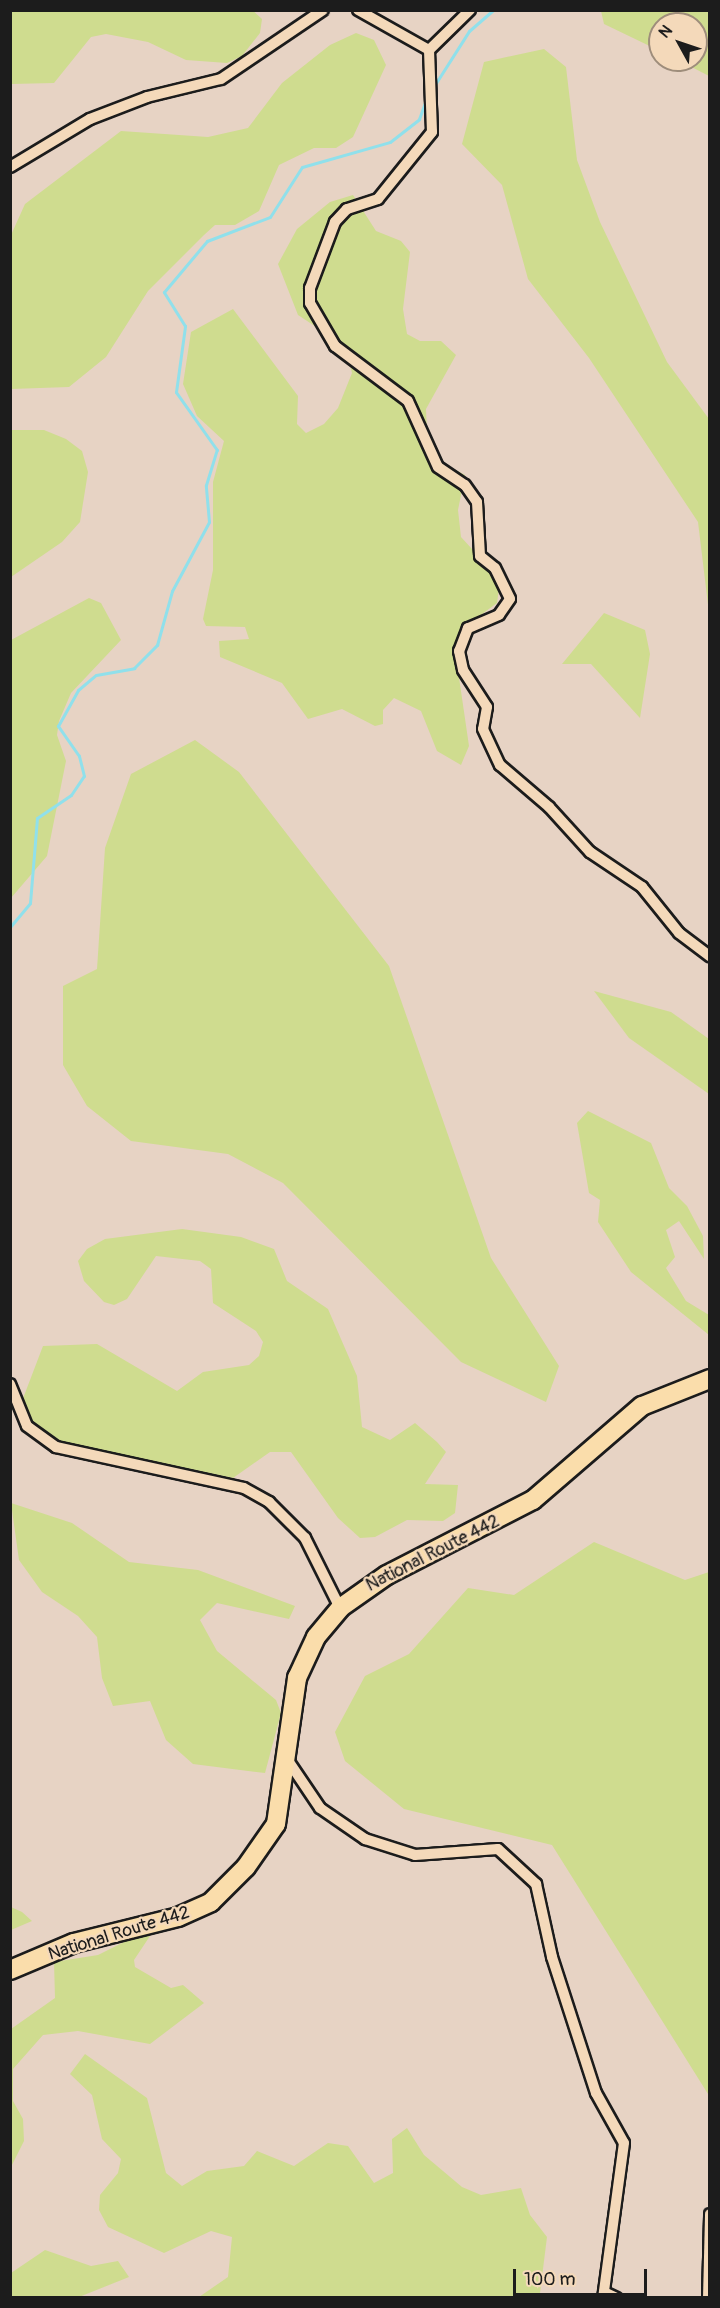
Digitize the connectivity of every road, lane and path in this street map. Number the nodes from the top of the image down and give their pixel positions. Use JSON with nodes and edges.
{"nodes":[{"id":1,"x":323,"y":10,"type":"edge"},
{"id":2,"x":358,"y":10,"type":"edge"},
{"id":3,"x":470,"y":10,"type":"edge"},
{"id":4,"x":429,"y":50,"type":"junction"},
{"id":5,"x":10,"y":167,"type":"edge"},
{"id":6,"x":710,"y":956,"type":"edge"},
{"id":7,"x":710,"y":1379,"type":"edge"},
{"id":8,"x":10,"y":1384,"type":"edge"},
{"id":9,"x":340,"y":1608,"type":"junction"},
{"id":10,"x":287,"y":1759,"type":"junction"},
{"id":11,"x":10,"y":1970,"type":"edge"},
{"id":12,"x":710,"y":2214,"type":"edge"},
{"id":13,"x":603,"y":2295,"type":"edge"},
{"id":14,"x":617,"y":2298,"type":"edge"},
{"id":15,"x":708,"y":2298,"type":"edge"}],
"edges":[{"from":1,"to":5,"type":"street"},
{"from":2,"to":4,"type":"street"},
{"from":3,"to":4,"type":"street"},
{"from":4,"to":6,"type":"street"},
{"from":7,"to":9,"type":"highway","name":"National Route 442"},
{"from":8,"to":9,"type":"street"},
{"from":9,"to":10,"type":"highway","name":"National Route 442"},
{"from":10,"to":11,"type":"highway","name":"National Route 442"},
{"from":10,"to":13,"type":"street"},
{"from":12,"to":15,"type":"street"},
{"from":13,"to":14,"type":"street"}]}
